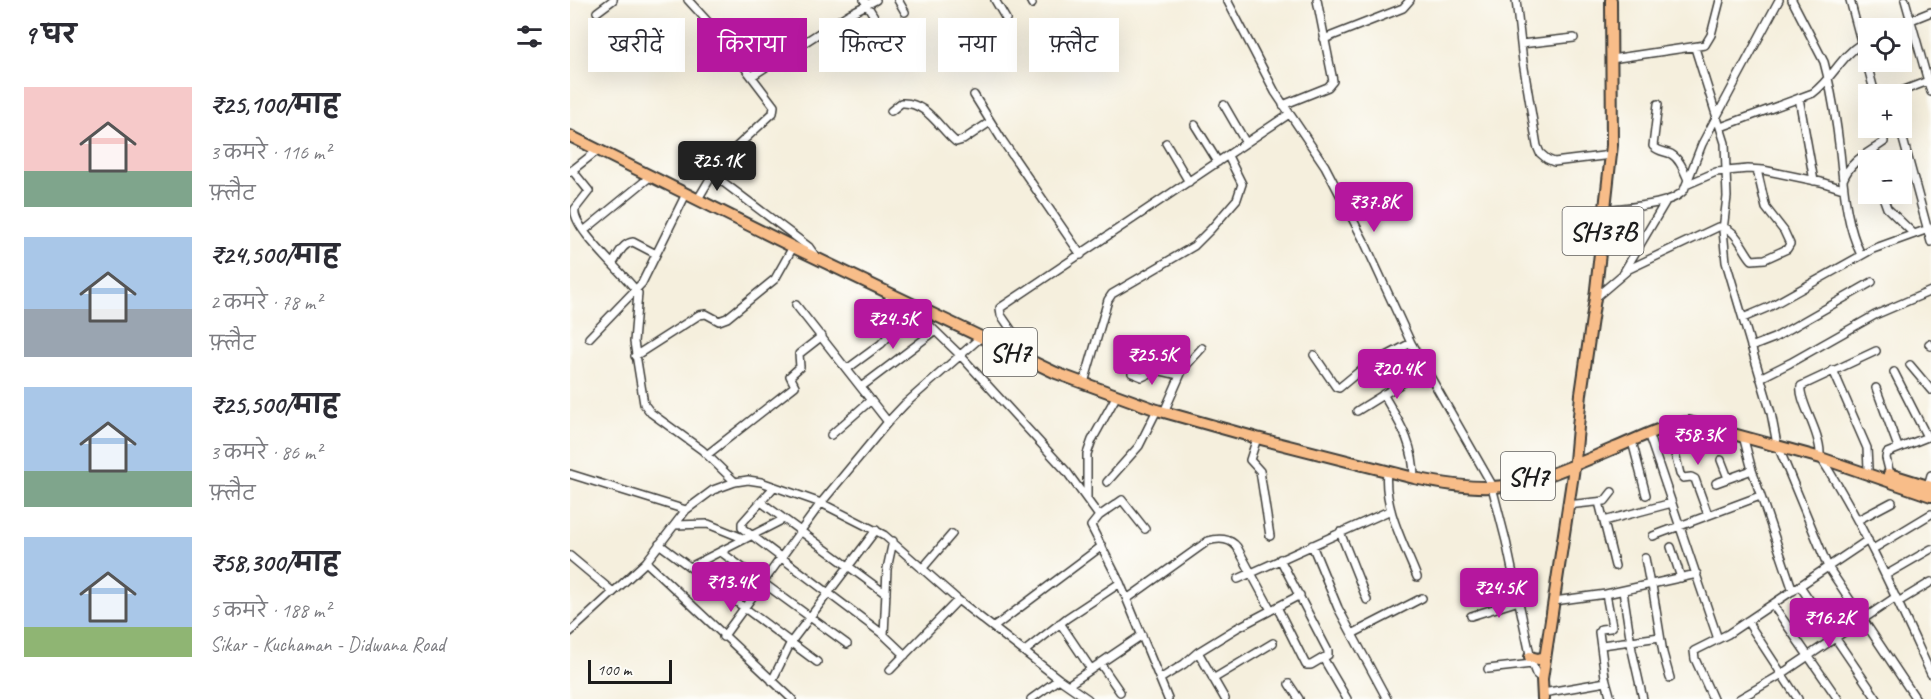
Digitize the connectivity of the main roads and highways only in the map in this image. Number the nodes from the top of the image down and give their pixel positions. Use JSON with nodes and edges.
{"nodes":[{"id":1,"x":1611,"y":0,"type":"edge"},
{"id":2,"x":570,"y":136,"type":"edge"},
{"id":3,"x":1777,"y":442,"type":"junction"},
{"id":4,"x":1821,"y":455,"type":"junction"},
{"id":5,"x":1574,"y":463,"type":"junction"},
{"id":6,"x":1930,"y":486,"type":"edge"},
{"id":7,"x":1545,"y":657,"type":"junction"},
{"id":8,"x":1531,"y":660,"type":"road end"},
{"id":9,"x":1543,"y":696,"type":"edge"}],
"edges":[{"from":1,"to":5,"type":"main road","number":"SH37B"},
{"from":2,"to":5,"type":"main road","number":"SH7"},
{"from":3,"to":4,"type":"main road"},
{"from":3,"to":5,"type":"main road"},
{"from":3,"to":5,"type":"main road"},
{"from":4,"to":6,"type":"main road"},
{"from":4,"to":6,"type":"main road"},
{"from":5,"to":7,"type":"main road","number":"SH7"},
{"from":7,"to":8,"type":"main road"},
{"from":7,"to":9,"type":"main road","number":"SH7"}]}
